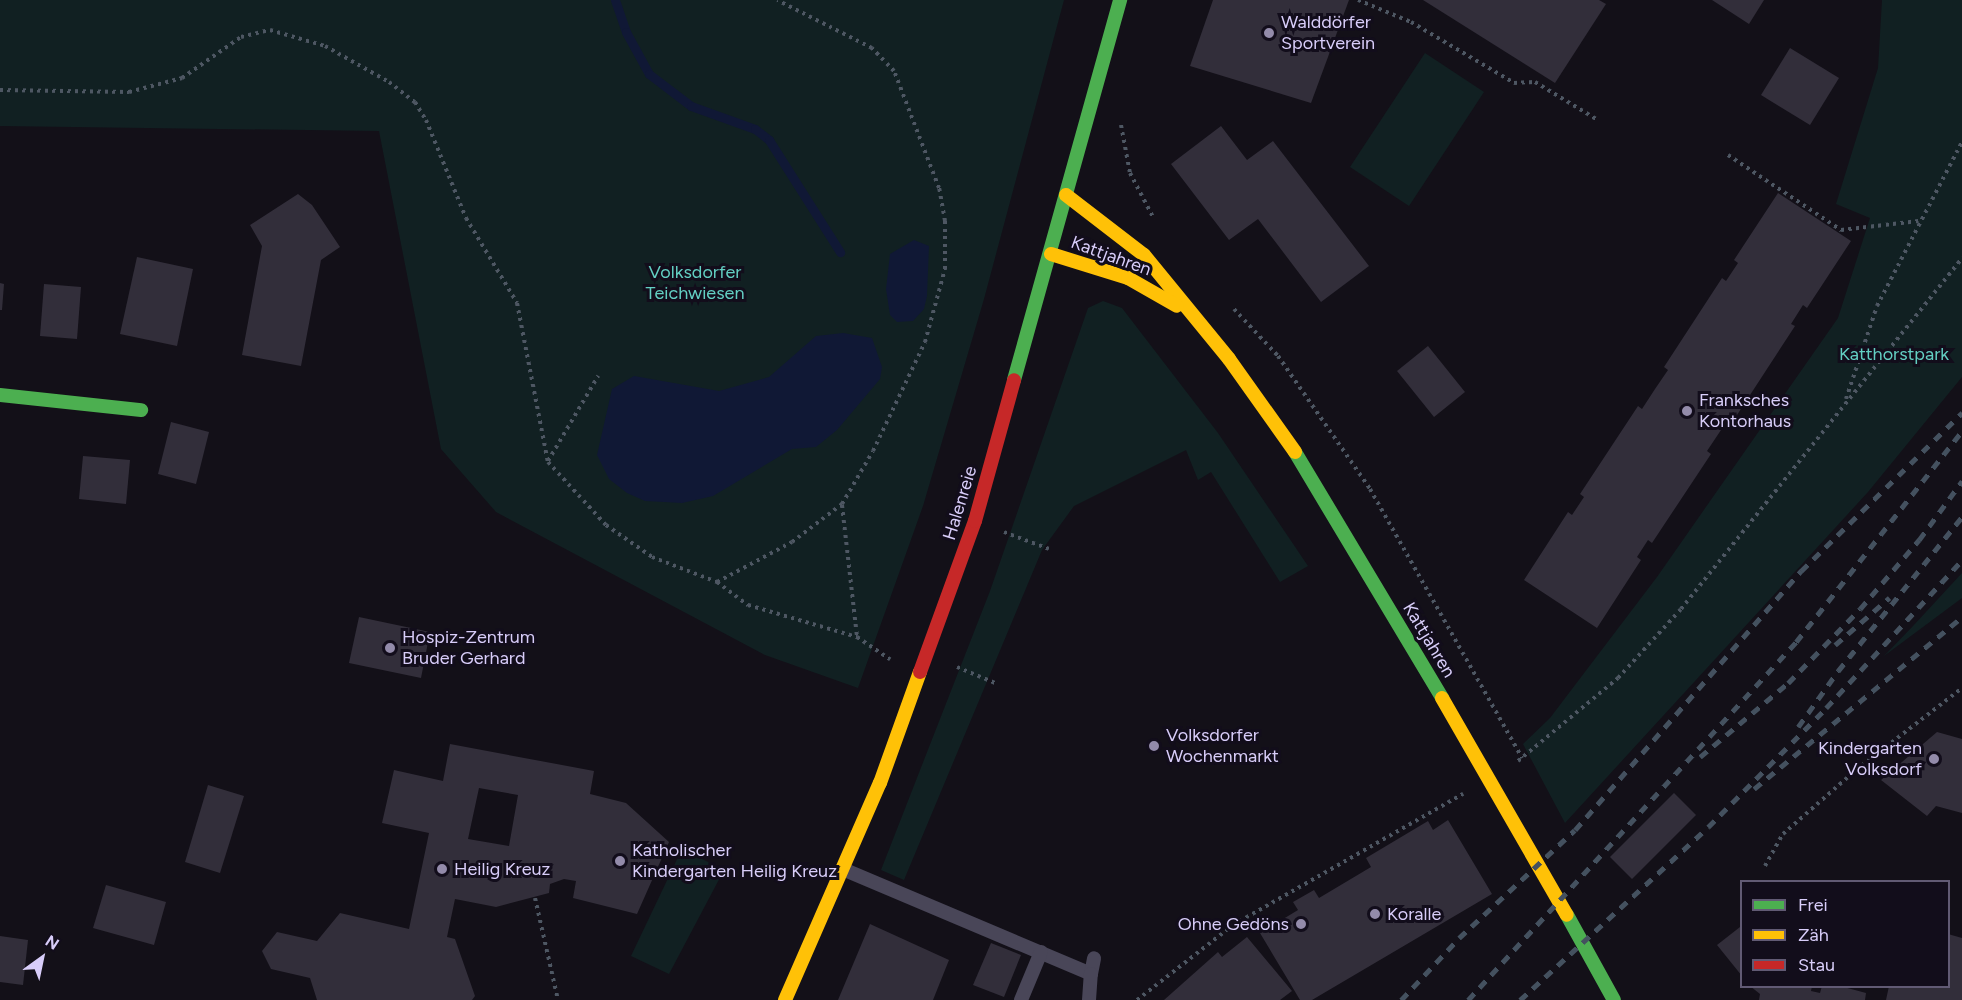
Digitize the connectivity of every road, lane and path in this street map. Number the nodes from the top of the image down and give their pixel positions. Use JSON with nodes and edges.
{"nodes":[{"id":1,"x":777,"y":0,"type":"edge"},
{"id":2,"x":1119,"y":0,"type":"edge"},
{"id":3,"x":1358,"y":0,"type":"edge"},
{"id":4,"x":0,"y":90,"type":"edge"},
{"id":5,"x":1120,"y":119,"type":"dead end"},
{"id":6,"x":1596,"y":119,"type":"dead end"},
{"id":7,"x":1962,"y":142,"type":"edge"},
{"id":8,"x":1728,"y":155,"type":"dead end"},
{"id":9,"x":1066,"y":195,"type":"junction"},
{"id":10,"x":1919,"y":221,"type":"junction"},
{"id":11,"x":1155,"y":222,"type":"dead end"},
{"id":12,"x":1051,"y":254,"type":"junction"},
{"id":13,"x":1962,"y":258,"type":"edge"},
{"id":14,"x":1231,"y":306,"type":"dead end"},
{"id":15,"x":1189,"y":314,"type":"junction"},
{"id":16,"x":598,"y":376,"type":"dead end"},
{"id":17,"x":0,"y":395,"type":"edge"},
{"id":18,"x":1845,"y":402,"type":"junction"},
{"id":19,"x":141,"y":410,"type":"dead end"},
{"id":20,"x":548,"y":462,"type":"junction"},
{"id":21,"x":842,"y":504,"type":"junction"},
{"id":22,"x":975,"y":521,"type":"junction"},
{"id":23,"x":1049,"y":549,"type":"dead end"},
{"id":24,"x":717,"y":582,"type":"junction"},
{"id":25,"x":929,"y":655,"type":"junction"},
{"id":26,"x":995,"y":683,"type":"dead end"},
{"id":27,"x":1962,"y":688,"type":"edge"},
{"id":28,"x":1522,"y":758,"type":"junction"},
{"id":29,"x":1491,"y":779,"type":"junction"},
{"id":30,"x":1765,"y":866,"type":"dead end"},
{"id":31,"x":844,"y":870,"type":"junction"},
{"id":32,"x":535,"y":898,"type":"dead end"},
{"id":33,"x":1041,"y":952,"type":"junction"},
{"id":34,"x":1094,"y":958,"type":"dead end"},
{"id":35,"x":1091,"y":974,"type":"junction"},
{"id":36,"x":558,"y":1000,"type":"edge"},
{"id":37,"x":785,"y":1000,"type":"edge"},
{"id":38,"x":1021,"y":1000,"type":"edge"},
{"id":39,"x":1089,"y":1000,"type":"edge"},
{"id":40,"x":1137,"y":1000,"type":"edge"},
{"id":41,"x":1614,"y":1000,"type":"edge"}],
"edges":[{"from":1,"to":21,"type":"path"},
{"from":2,"to":9,"type":"street","name":"Halenreie"},
{"from":3,"to":6,"type":"path"},
{"from":4,"to":20,"type":"path"},
{"from":5,"to":11,"type":"path"},
{"from":7,"to":10,"type":"path"},
{"from":8,"to":10,"type":"path"},
{"from":9,"to":12,"type":"street","name":"Halenreie"},
{"from":9,"to":15,"type":"street","name":"Kattjahren"},
{"from":10,"to":18,"type":"path"},
{"from":12,"to":15,"type":"street","name":"Kattjahren"},
{"from":12,"to":22,"type":"street","name":"Halenreie"},
{"from":13,"to":18,"type":"path"},
{"from":14,"to":28,"type":"path"},
{"from":15,"to":29,"type":"street","name":"Kattjahren"},
{"from":16,"to":20,"type":"path"},
{"from":17,"to":19,"type":"street"},
{"from":18,"to":28,"type":"path"},
{"from":20,"to":24,"type":"path"},
{"from":21,"to":24,"type":"path"},
{"from":21,"to":24,"type":"path"},
{"from":22,"to":23,"type":"path"},
{"from":22,"to":25,"type":"street","name":"Halenreie"},
{"from":25,"to":26,"type":"path"},
{"from":25,"to":31,"type":"street","name":"Halenreie"},
{"from":27,"to":30,"type":"path"},
{"from":28,"to":29,"type":"path"},
{"from":29,"to":40,"type":"path"},
{"from":29,"to":41,"type":"street","name":"Kattjahren"},
{"from":31,"to":33,"type":"lane"},
{"from":31,"to":37,"type":"street","name":"Halenreie"},
{"from":32,"to":36,"type":"path"},
{"from":33,"to":35,"type":"lane"},
{"from":33,"to":38,"type":"lane"},
{"from":34,"to":35,"type":"lane"},
{"from":35,"to":39,"type":"lane"}]}
